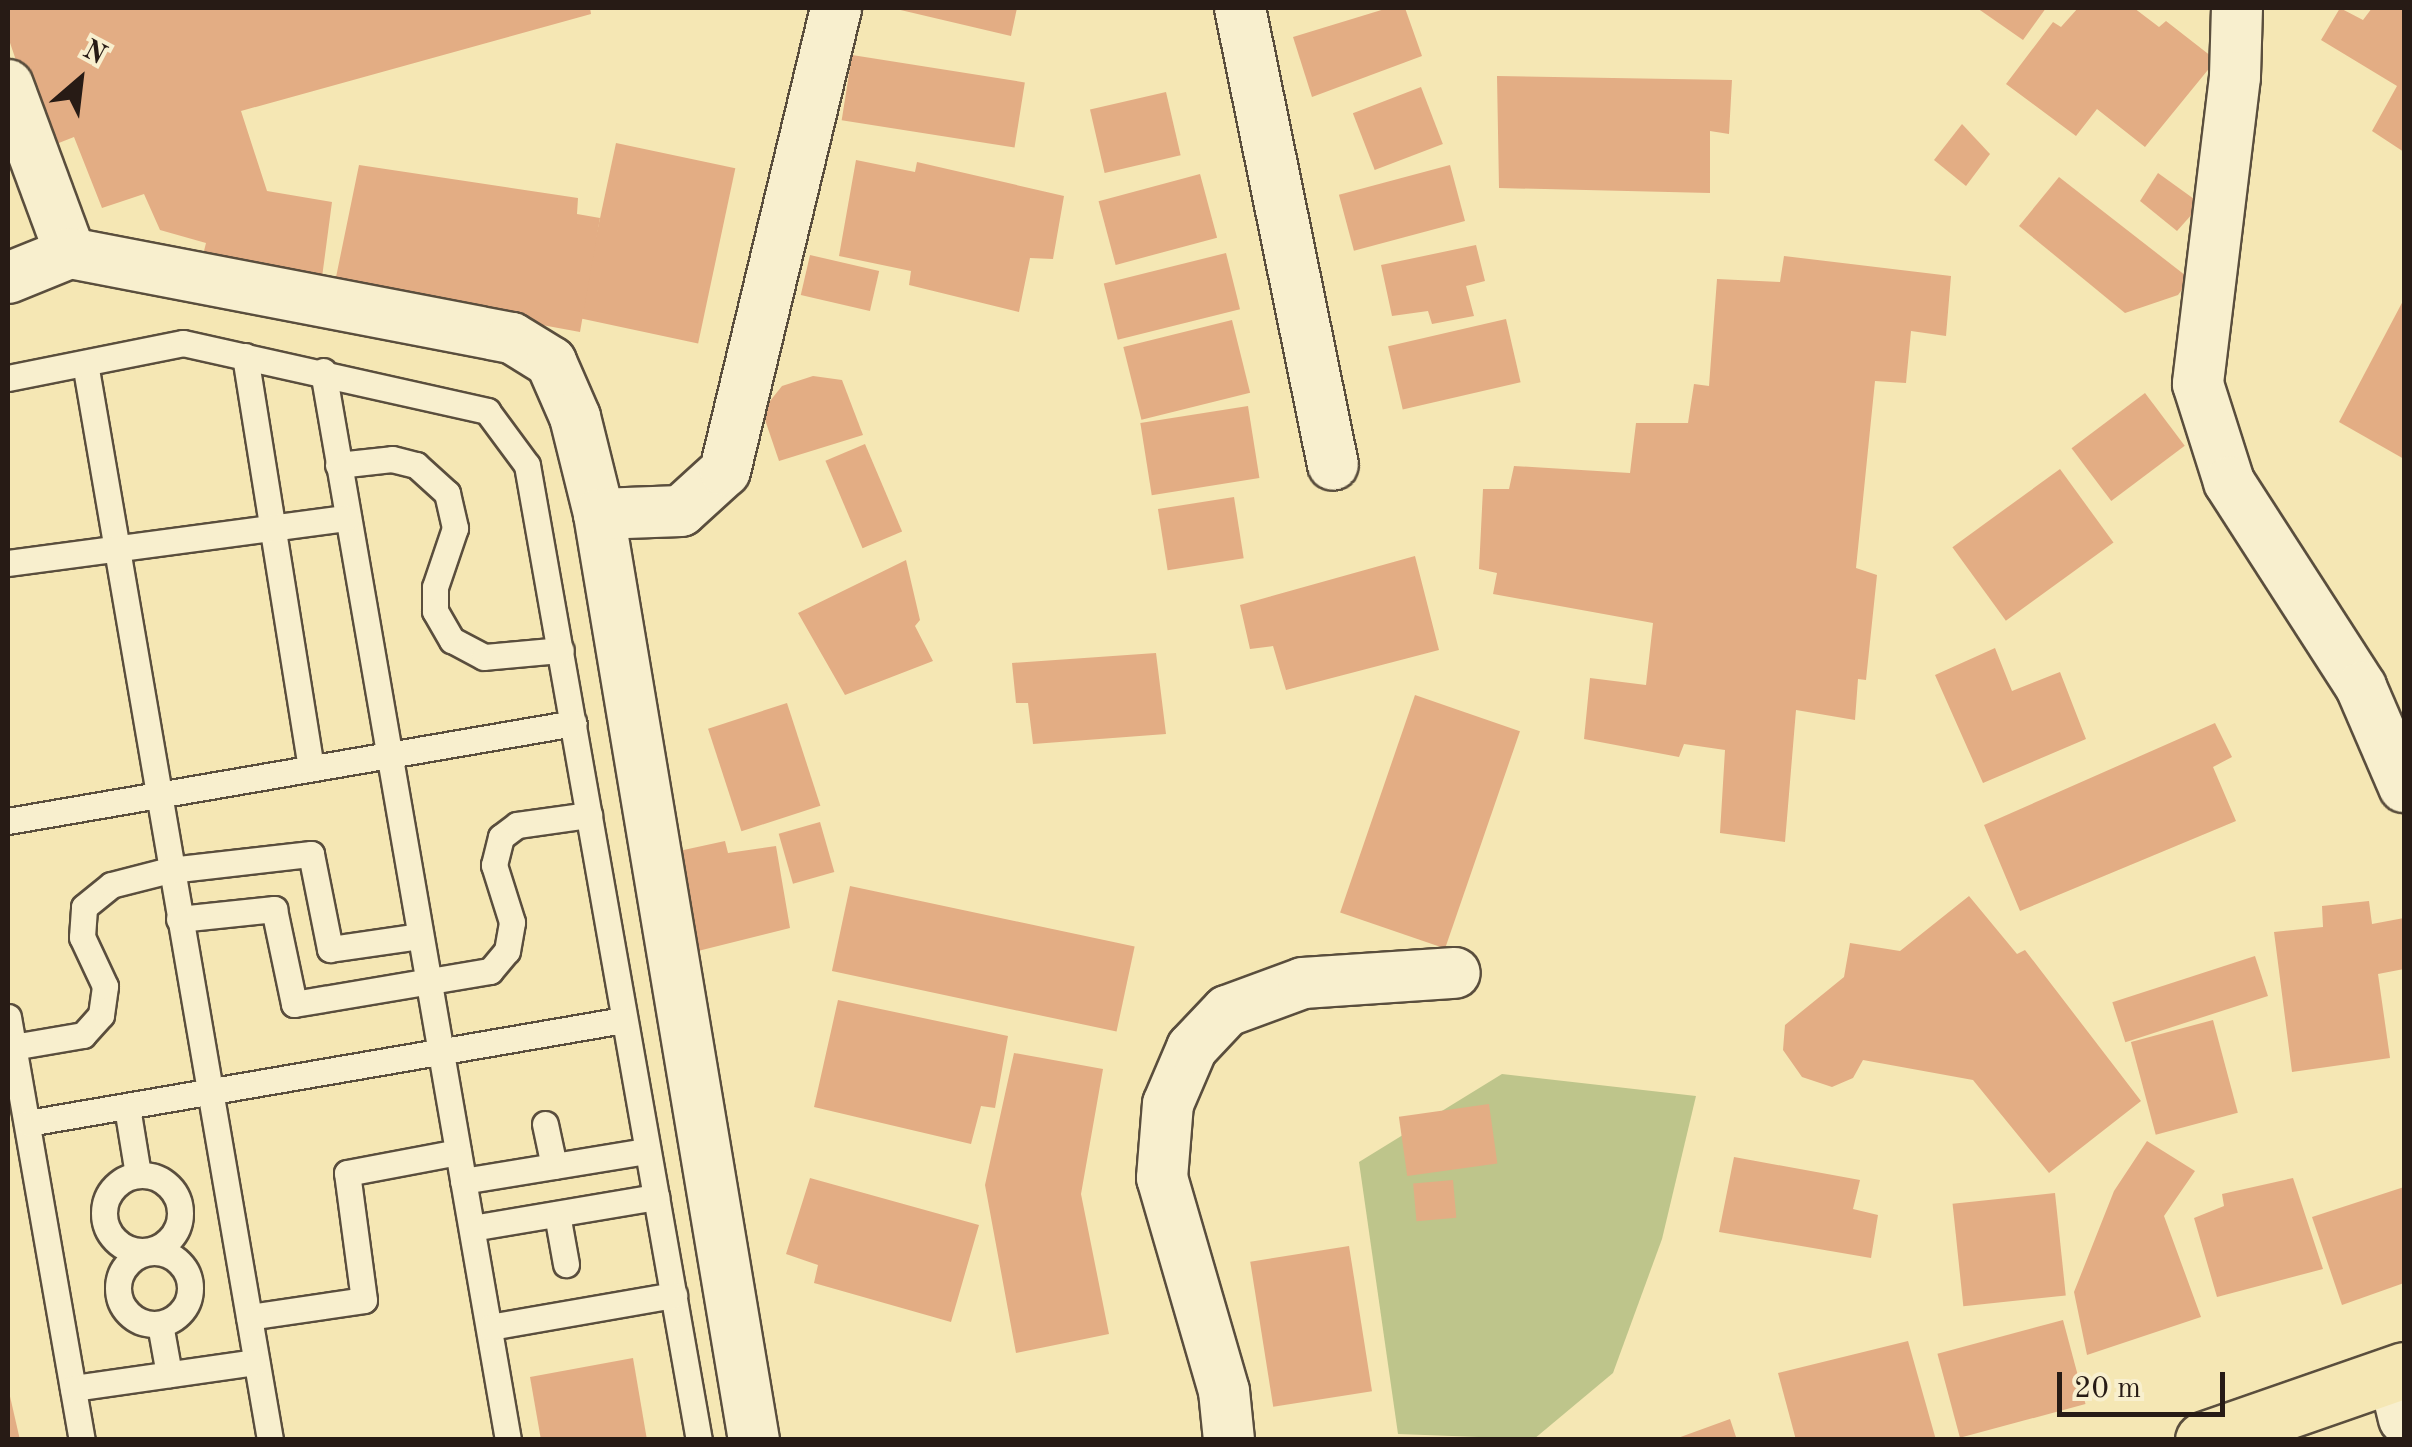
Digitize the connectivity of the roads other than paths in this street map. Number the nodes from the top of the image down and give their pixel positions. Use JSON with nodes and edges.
{"nodes":[{"id":1,"x":836,"y":8,"type":"edge"},
{"id":2,"x":1240,"y":8,"type":"edge"},
{"id":3,"x":2237,"y":8,"type":"edge"},
{"id":4,"x":8,"y":85,"type":"edge"},
{"id":5,"x":70,"y":253,"type":"junction"},
{"id":6,"x":8,"y":278,"type":"edge"},
{"id":7,"x":244,"y":356,"type":"junction"},
{"id":8,"x":85,"y":363,"type":"junction"},
{"id":9,"x":323,"y":371,"type":"junction"},
{"id":10,"x":8,"y":378,"type":"edge"},
{"id":11,"x":338,"y":465,"type":"junction"},
{"id":12,"x":1332,"y":465,"type":"dead end"},
{"id":13,"x":599,"y":514,"type":"junction"},
{"id":14,"x":346,"y":518,"type":"junction"},
{"id":15,"x":269,"y":527,"type":"junction"},
{"id":16,"x":116,"y":546,"type":"junction"},
{"id":17,"x":8,"y":563,"type":"edge"},
{"id":18,"x":561,"y":650,"type":"junction"},
{"id":19,"x":574,"y":722,"type":"junction"},
{"id":20,"x":385,"y":754,"type":"junction"},
{"id":21,"x":311,"y":768,"type":"junction"},
{"id":22,"x":2404,"y":786,"type":"edge"},
{"id":23,"x":157,"y":795,"type":"junction"},
{"id":24,"x":589,"y":815,"type":"junction"},
{"id":25,"x":8,"y":822,"type":"edge"},
{"id":26,"x":170,"y":870,"type":"junction"},
{"id":27,"x":179,"y":919,"type":"junction"},
{"id":28,"x":419,"y":936,"type":"junction"},
{"id":29,"x":1455,"y":973,"type":"dead end"},
{"id":30,"x":428,"y":984,"type":"junction"},
{"id":31,"x":8,"y":1016,"type":"edge"},
{"id":32,"x":624,"y":1020,"type":"junction"},
{"id":33,"x":14,"y":1047,"type":"junction"},
{"id":34,"x":440,"y":1054,"type":"junction"},
{"id":35,"x":210,"y":1093,"type":"junction"},
{"id":36,"x":127,"y":1107,"type":"junction"},
{"id":37,"x":28,"y":1124,"type":"junction"},
{"id":38,"x":545,"y":1124,"type":"dead end"},
{"id":39,"x":647,"y":1151,"type":"junction"},
{"id":40,"x":458,"y":1152,"type":"junction"},
{"id":41,"x":554,"y":1166,"type":"junction"},
{"id":42,"x":138,"y":1174,"type":"junction"},
{"id":43,"x":463,"y":1181,"type":"junction"},
{"id":44,"x":656,"y":1197,"type":"junction"},
{"id":45,"x":556,"y":1214,"type":"junction"},
{"id":46,"x":472,"y":1228,"type":"junction"},
{"id":47,"x":152,"y":1252,"type":"junction"},
{"id":48,"x":566,"y":1264,"type":"dead end"},
{"id":49,"x":674,"y":1295,"type":"junction"},
{"id":50,"x":249,"y":1317,"type":"junction"},
{"id":51,"x":160,"y":1324,"type":"junction"},
{"id":52,"x":490,"y":1326,"type":"junction"},
{"id":53,"x":256,"y":1362,"type":"junction"},
{"id":54,"x":169,"y":1374,"type":"junction"},
{"id":55,"x":73,"y":1388,"type":"junction"},
{"id":56,"x":2401,"y":1388,"type":"edge"},
{"id":57,"x":82,"y":1440,"type":"edge"},
{"id":58,"x":270,"y":1440,"type":"edge"},
{"id":59,"x":508,"y":1440,"type":"edge"},
{"id":60,"x":699,"y":1440,"type":"edge"},
{"id":61,"x":754,"y":1440,"type":"edge"},
{"id":62,"x":1229,"y":1440,"type":"edge"},
{"id":63,"x":2203,"y":1440,"type":"edge"}],
"edges":[{"from":1,"to":13,"type":"street"},
{"from":2,"to":12,"type":"street"},
{"from":3,"to":22,"type":"street"},
{"from":4,"to":5,"type":"street"},
{"from":5,"to":6,"type":"street"},
{"from":5,"to":13,"type":"street"},
{"from":7,"to":8,"type":"lane"},
{"from":7,"to":9,"type":"lane"},
{"from":7,"to":15,"type":"lane"},
{"from":8,"to":10,"type":"lane"},
{"from":8,"to":16,"type":"lane"},
{"from":9,"to":11,"type":"lane"},
{"from":9,"to":18,"type":"lane"},
{"from":11,"to":14,"type":"lane"},
{"from":11,"to":18,"type":"lane"},
{"from":13,"to":61,"type":"street"},
{"from":14,"to":15,"type":"lane"},
{"from":14,"to":20,"type":"lane"},
{"from":15,"to":16,"type":"lane"},
{"from":15,"to":21,"type":"lane"},
{"from":16,"to":17,"type":"lane"},
{"from":16,"to":23,"type":"lane"},
{"from":18,"to":19,"type":"lane"},
{"from":19,"to":20,"type":"lane"},
{"from":19,"to":24,"type":"lane"},
{"from":20,"to":21,"type":"lane"},
{"from":20,"to":28,"type":"lane"},
{"from":21,"to":23,"type":"lane"},
{"from":23,"to":25,"type":"lane"},
{"from":23,"to":26,"type":"lane"},
{"from":24,"to":30,"type":"lane"},
{"from":24,"to":32,"type":"lane"},
{"from":26,"to":27,"type":"lane"},
{"from":26,"to":28,"type":"lane"},
{"from":26,"to":33,"type":"lane"},
{"from":27,"to":30,"type":"lane"},
{"from":27,"to":35,"type":"lane"},
{"from":28,"to":30,"type":"lane"},
{"from":29,"to":62,"type":"street"},
{"from":30,"to":34,"type":"lane"},
{"from":31,"to":33,"type":"lane"},
{"from":32,"to":34,"type":"lane"},
{"from":32,"to":39,"type":"lane"},
{"from":33,"to":37,"type":"lane"},
{"from":34,"to":35,"type":"lane"},
{"from":34,"to":40,"type":"lane"},
{"from":35,"to":36,"type":"lane"},
{"from":35,"to":50,"type":"lane"},
{"from":36,"to":37,"type":"lane"},
{"from":36,"to":42,"type":"lane"},
{"from":37,"to":55,"type":"lane"},
{"from":38,"to":41,"type":"lane"},
{"from":39,"to":41,"type":"lane"},
{"from":39,"to":44,"type":"lane"},
{"from":40,"to":43,"type":"lane"},
{"from":40,"to":50,"type":"lane"},
{"from":41,"to":43,"type":"lane"},
{"from":42,"to":47,"type":"lane"},
{"from":42,"to":47,"type":"lane"},
{"from":43,"to":46,"type":"lane"},
{"from":44,"to":45,"type":"lane"},
{"from":44,"to":49,"type":"lane"},
{"from":45,"to":46,"type":"lane"},
{"from":45,"to":48,"type":"lane"},
{"from":46,"to":52,"type":"lane"},
{"from":47,"to":51,"type":"lane"},
{"from":47,"to":51,"type":"lane"},
{"from":49,"to":52,"type":"lane"},
{"from":49,"to":60,"type":"lane"},
{"from":50,"to":53,"type":"lane"},
{"from":51,"to":54,"type":"lane"},
{"from":52,"to":59,"type":"lane"},
{"from":53,"to":54,"type":"lane"},
{"from":53,"to":58,"type":"lane"},
{"from":54,"to":55,"type":"lane"},
{"from":55,"to":57,"type":"lane"},
{"from":56,"to":63,"type":"highway"}]}
